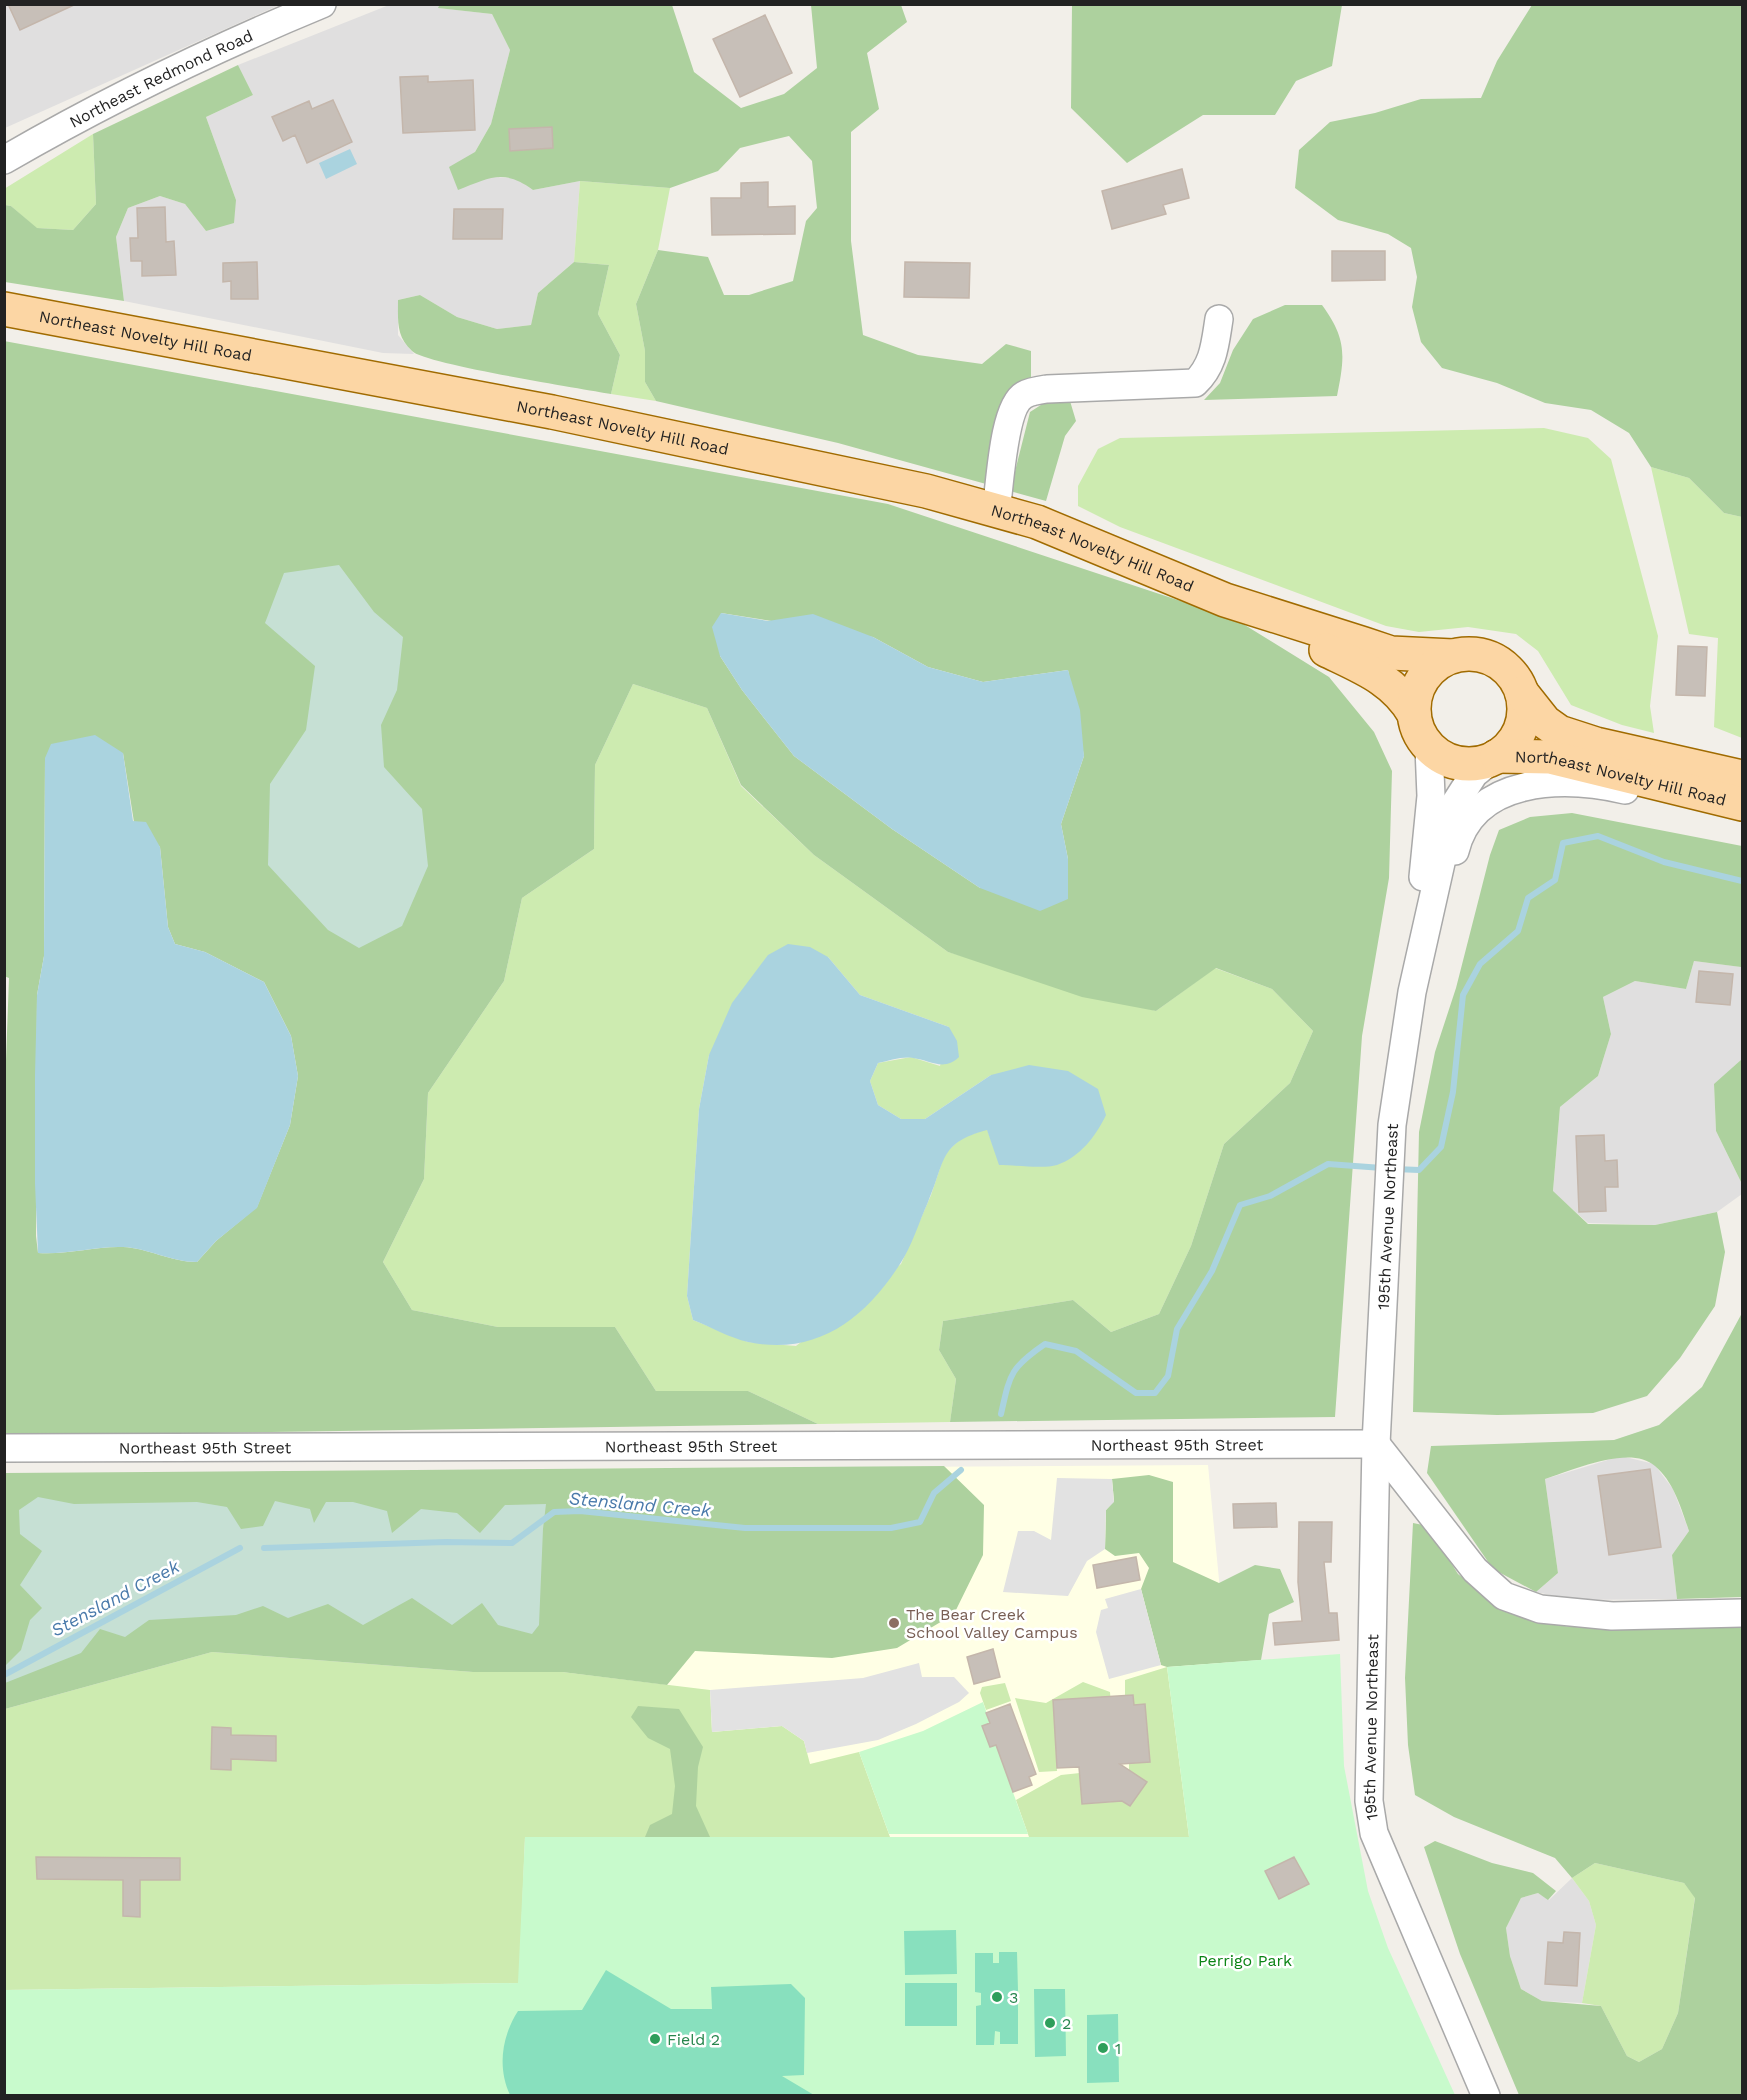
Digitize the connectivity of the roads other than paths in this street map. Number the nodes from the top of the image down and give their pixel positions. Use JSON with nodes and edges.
{"nodes":[{"id":1,"x":322,"y":4,"type":"edge"},
{"id":2,"x":4,"y":160,"type":"edge"},
{"id":3,"x":4,"y":309,"type":"edge"},
{"id":4,"x":1219,"y":319,"type":"dead end"},
{"id":5,"x":996,"y":511,"type":"junction"},
{"id":6,"x":1225,"y":600,"type":"junction"},
{"id":7,"x":1453,"y":656,"type":"junction"},
{"id":8,"x":1522,"y":693,"type":"junction"},
{"id":9,"x":1414,"y":714,"type":"junction"},
{"id":10,"x":1429,"y":748,"type":"junction"},
{"id":11,"x":1495,"y":758,"type":"junction"},
{"id":12,"x":1743,"y":777,"type":"edge"},
{"id":13,"x":1743,"y":804,"type":"edge"},
{"id":14,"x":1743,"y":811,"type":"edge"},
{"id":15,"x":1412,"y":992,"type":"junction"},
{"id":16,"x":1376,"y":1444,"type":"junction"},
{"id":17,"x":4,"y":1448,"type":"edge"},
{"id":18,"x":1743,"y":1613,"type":"edge"},
{"id":19,"x":1486,"y":2096,"type":"edge"}],
"edges":[{"from":1,"to":2,"type":"street","name":"Northeast Redmond Road"},
{"from":3,"to":5,"type":"main road","name":"Northeast Novelty Hill Road"},
{"from":4,"to":5,"type":"street"},
{"from":5,"to":6,"type":"main road","name":"Northeast Novelty Hill Road"},
{"from":6,"to":7,"type":"main road","name":"Northeast Novelty Hill Road"},
{"from":6,"to":9,"type":"main road","name":"Northeast Novelty Hill Road"},
{"from":7,"to":8,"type":"main road"},
{"from":7,"to":9,"type":"main road"},
{"from":8,"to":11,"type":"main road"},
{"from":8,"to":12,"type":"main road","name":"Northeast Novelty Hill Road"},
{"from":9,"to":10,"type":"main road"},
{"from":10,"to":11,"type":"main road"},
{"from":10,"to":15,"type":"street"},
{"from":11,"to":13,"type":"main road","name":"Northeast Novelty Hill Road"},
{"from":11,"to":15,"type":"street"},
{"from":14,"to":15,"type":"street"},
{"from":15,"to":16,"type":"street","name":"195th Avenue Northeast"},
{"from":16,"to":17,"type":"street","name":"Northeast 95th Street"},
{"from":16,"to":18,"type":"street"},
{"from":16,"to":19,"type":"street","name":"195th Avenue Northeast"}]}
